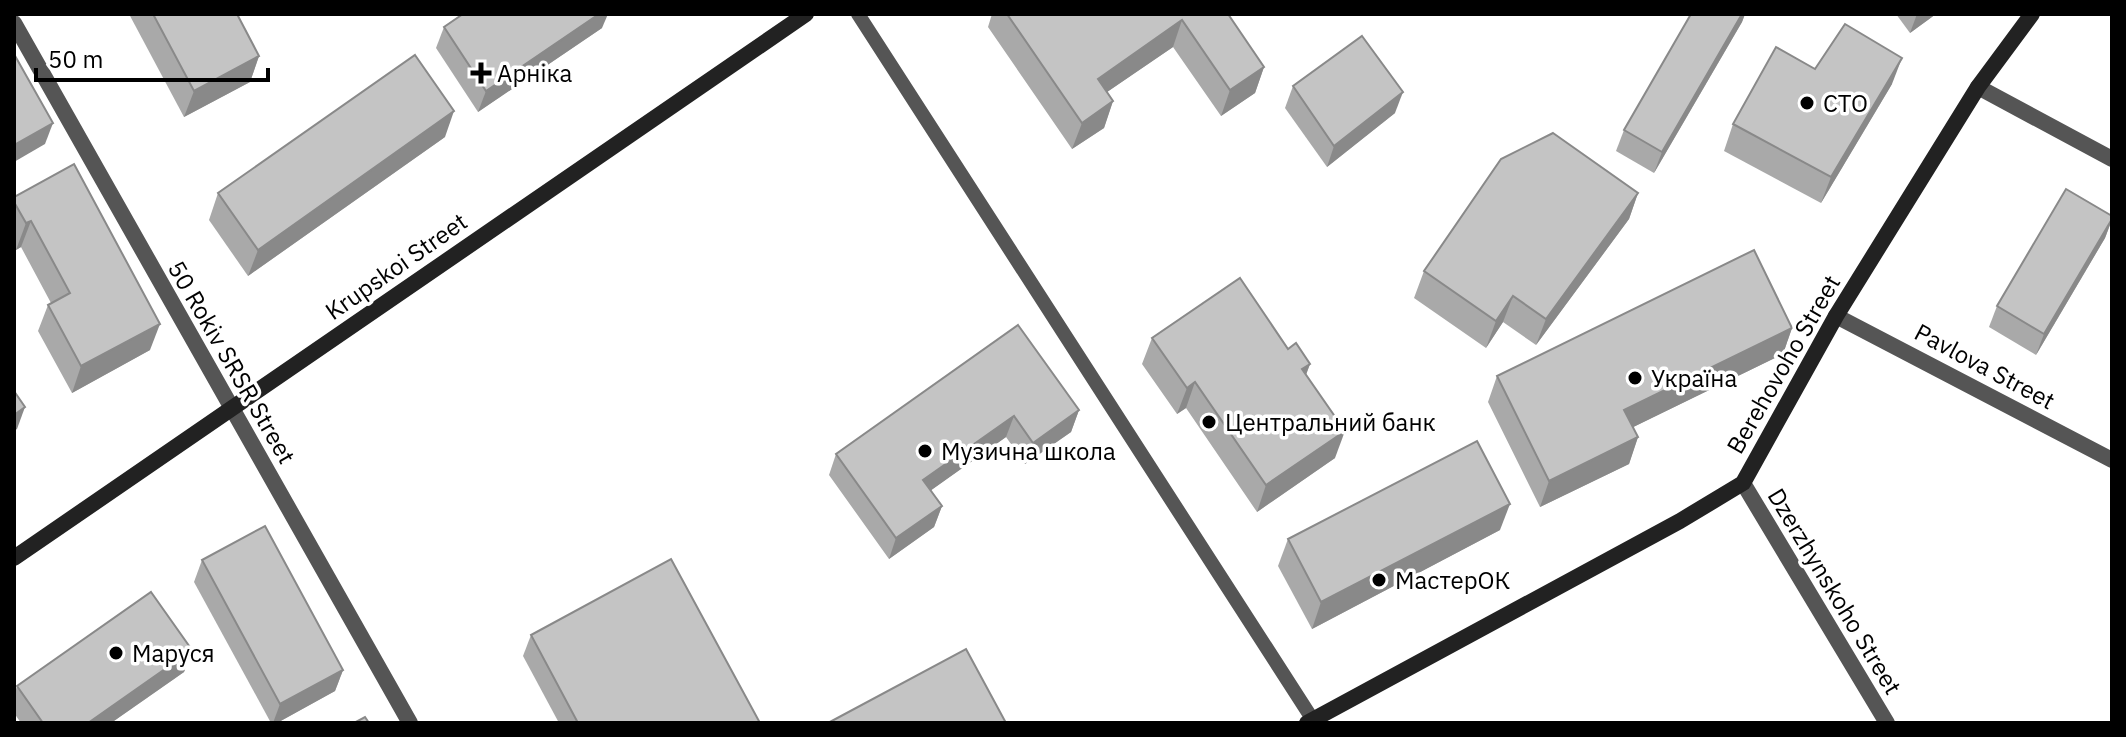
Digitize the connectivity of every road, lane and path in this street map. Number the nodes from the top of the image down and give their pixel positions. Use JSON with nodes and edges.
{"nodes":[{"id":1,"x":806,"y":14,"type":"edge"},
{"id":2,"x":858,"y":14,"type":"edge"},
{"id":3,"x":2032,"y":14,"type":"edge"},
{"id":4,"x":14,"y":23,"type":"edge"},
{"id":5,"x":1978,"y":87,"type":"junction"},
{"id":6,"x":2112,"y":159,"type":"edge"},
{"id":7,"x":1836,"y":316,"type":"junction"},
{"id":8,"x":231,"y":409,"type":"junction"},
{"id":9,"x":2112,"y":460,"type":"edge"},
{"id":10,"x":1743,"y":483,"type":"junction"},
{"id":11,"x":14,"y":558,"type":"edge"},
{"id":12,"x":1310,"y":721,"type":"edge"},
{"id":13,"x":410,"y":723,"type":"edge"},
{"id":14,"x":1887,"y":723,"type":"edge"}],
"edges":[{"from":1,"to":8,"type":"street","name":"Krupskoi Street"},
{"from":2,"to":12,"type":"lane"},
{"from":3,"to":5,"type":"street","name":"Berehovoho Street"},
{"from":4,"to":8,"type":"street","name":"50 Rokiv SRSR Street"},
{"from":5,"to":6,"type":"street"},
{"from":5,"to":7,"type":"street","name":"Berehovoho Street"},
{"from":7,"to":9,"type":"street","name":"Pavlova Street"},
{"from":7,"to":10,"type":"street","name":"Berehovoho Street"},
{"from":8,"to":11,"type":"street","name":"Krupskoi Street"},
{"from":8,"to":13,"type":"street","name":"50 Rokiv SRSR Street"},
{"from":10,"to":12,"type":"street","name":"Berehovoho Street"},
{"from":10,"to":14,"type":"street","name":"Dzerzhynskoho Street"}]}
